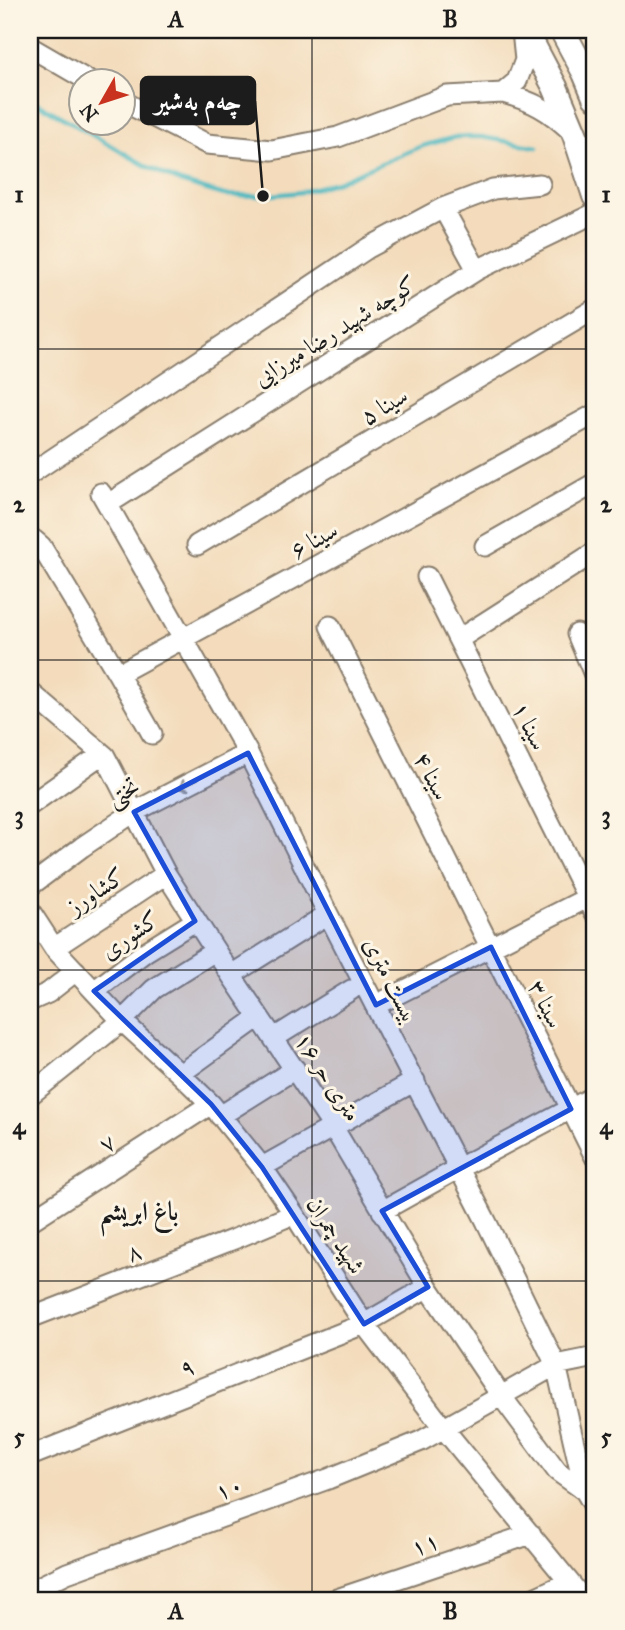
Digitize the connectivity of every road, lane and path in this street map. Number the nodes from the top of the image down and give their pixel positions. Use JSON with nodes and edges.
{"nodes":[{"id":1,"x":523,"y":30,"type":"edge"},
{"id":2,"x":562,"y":30,"type":"edge"},
{"id":3,"x":30,"y":47,"type":"edge"},
{"id":4,"x":66,"y":68,"type":"edge"},
{"id":5,"x":503,"y":93,"type":"junction"},
{"id":6,"x":595,"y":97,"type":"edge"},
{"id":7,"x":136,"y":109,"type":"edge"},
{"id":8,"x":575,"y":135,"type":"junction"},
{"id":9,"x":540,"y":184,"type":"dead end"},
{"id":10,"x":595,"y":196,"type":"edge"},
{"id":11,"x":443,"y":208,"type":"junction"},
{"id":12,"x":595,"y":214,"type":"edge"},
{"id":13,"x":477,"y":270,"type":"junction"},
{"id":14,"x":595,"y":309,"type":"edge"},
{"id":15,"x":595,"y":414,"type":"edge"},
{"id":16,"x":30,"y":474,"type":"edge"},
{"id":17,"x":595,"y":483,"type":"edge"},
{"id":18,"x":105,"y":498,"type":"joint"},
{"id":19,"x":30,"y":539,"type":"edge"},
{"id":20,"x":197,"y":545,"type":"dead end"},
{"id":21,"x":485,"y":546,"type":"dead end"},
{"id":22,"x":595,"y":552,"type":"edge"},
{"id":23,"x":427,"y":577,"type":"dead end"},
{"id":24,"x":330,"y":626,"type":"dead end"},
{"id":25,"x":577,"y":634,"type":"dead end"},
{"id":26,"x":184,"y":639,"type":"junction"},
{"id":27,"x":459,"y":639,"type":"junction"},
{"id":28,"x":118,"y":674,"type":"junction"},
{"id":29,"x":595,"y":677,"type":"edge"},
{"id":30,"x":30,"y":692,"type":"edge"},
{"id":31,"x":152,"y":734,"type":"dead end"},
{"id":32,"x":248,"y":753,"type":"junction"},
{"id":33,"x":102,"y":754,"type":"junction"},
{"id":34,"x":30,"y":805,"type":"edge"},
{"id":35,"x":134,"y":812,"type":"junction"},
{"id":36,"x":166,"y":874,"type":"junction"},
{"id":37,"x":30,"y":886,"type":"edge"},
{"id":38,"x":593,"y":901,"type":"edge"},
{"id":39,"x":30,"y":911,"type":"edge"},
{"id":40,"x":328,"y":914,"type":"junction"},
{"id":41,"x":195,"y":921,"type":"junction"},
{"id":42,"x":491,"y":947,"type":"junction"},
{"id":43,"x":54,"y":948,"type":"junction"},
{"id":44,"x":215,"y":951,"type":"junction"},
{"id":45,"x":76,"y":971,"type":"junction"},
{"id":46,"x":231,"y":975,"type":"junction"},
{"id":47,"x":351,"y":990,"type":"dead end"},
{"id":48,"x":94,"y":991,"type":"junction"},
{"id":49,"x":30,"y":1001,"type":"edge"},
{"id":50,"x":376,"y":1005,"type":"junction"},
{"id":51,"x":259,"y":1017,"type":"junction"},
{"id":52,"x":122,"y":1021,"type":"junction"},
{"id":53,"x":274,"y":1038,"type":"junction"},
{"id":54,"x":295,"y":1069,"type":"junction"},
{"id":55,"x":180,"y":1074,"type":"junction"},
{"id":56,"x":415,"y":1081,"type":"junction"},
{"id":57,"x":30,"y":1096,"type":"edge"},
{"id":58,"x":595,"y":1096,"type":"edge"},
{"id":59,"x":570,"y":1109,"type":"junction"},
{"id":60,"x":215,"y":1110,"type":"junction"},
{"id":61,"x":334,"y":1127,"type":"junction"},
{"id":62,"x":595,"y":1157,"type":"edge"},
{"id":63,"x":261,"y":1167,"type":"junction"},
{"id":64,"x":459,"y":1168,"type":"junction"},
{"id":65,"x":382,"y":1211,"type":"junction"},
{"id":66,"x":294,"y":1214,"type":"junction"},
{"id":67,"x":30,"y":1221,"type":"edge"},
{"id":68,"x":428,"y":1287,"type":"junction"},
{"id":69,"x":30,"y":1318,"type":"edge"},
{"id":70,"x":364,"y":1324,"type":"junction"},
{"id":71,"x":595,"y":1357,"type":"edge"},
{"id":72,"x":556,"y":1365,"type":"junction"},
{"id":73,"x":502,"y":1397,"type":"junction"},
{"id":74,"x":444,"y":1429,"type":"junction"},
{"id":75,"x":30,"y":1456,"type":"edge"},
{"id":76,"x":590,"y":1499,"type":"edge"},
{"id":77,"x":531,"y":1534,"type":"junction"},
{"id":78,"x":569,"y":1582,"type":"junction"},
{"id":79,"x":30,"y":1591,"type":"edge"},
{"id":80,"x":334,"y":1600,"type":"edge"},
{"id":81,"x":530,"y":1600,"type":"edge"},
{"id":82,"x":583,"y":1600,"type":"edge"}],
"edges":[{"from":1,"to":5,"type":"street"},
{"from":1,"to":8,"type":"main road"},
{"from":2,"to":6,"type":"main road"},
{"from":3,"to":4,"type":"street"},
{"from":5,"to":7,"type":"street"},
{"from":5,"to":8,"type":"street"},
{"from":8,"to":10,"type":"main road"},
{"from":9,"to":11,"type":"street"},
{"from":11,"to":13,"type":"street"},
{"from":11,"to":16,"type":"street"},
{"from":12,"to":13,"type":"street","name":"کوچه شهید رضا میرزایی"},
{"from":13,"to":18,"type":"street","name":"کوچه شهید رضا میرزایی"},
{"from":14,"to":20,"type":"street","name":"سینا ۵"},
{"from":15,"to":26,"type":"street","name":"سینا ۶"},
{"from":17,"to":21,"type":"street"},
{"from":18,"to":26,"type":"street","name":"بیست متری"},
{"from":19,"to":28,"type":"street"},
{"from":22,"to":27,"type":"street"},
{"from":23,"to":27,"type":"street","name":"۱ سینا"},
{"from":24,"to":42,"type":"street","name":"سینا ۴"},
{"from":25,"to":29,"type":"street"},
{"from":26,"to":28,"type":"street","name":"سینا ۶"},
{"from":26,"to":32,"type":"street","name":"بیست متری"},
{"from":27,"to":38,"type":"street","name":"۱ سینا"},
{"from":28,"to":31,"type":"street"},
{"from":30,"to":33,"type":"street","name":"۱۶ متری حر"},
{"from":32,"to":35,"type":"street","name":"تختی","one_way":true},
{"from":32,"to":40,"type":"street","name":"بیست متری"},
{"from":33,"to":34,"type":"street"},
{"from":33,"to":35,"type":"street","name":"۱۶ متری حر"},
{"from":35,"to":36,"type":"street","name":"۱۶ متری حر"},
{"from":35,"to":37,"type":"street","name":"تختی"},
{"from":36,"to":41,"type":"street","name":"۱۶ متری حر"},
{"from":36,"to":43,"type":"street","name":"کشاورز"},
{"from":38,"to":42,"type":"street"},
{"from":39,"to":43,"type":"street","name":"شهید چمران"},
{"from":40,"to":46,"type":"street"},
{"from":40,"to":50,"type":"street","name":"بیست متری"},
{"from":41,"to":44,"type":"street","name":"۱۶ متری حر"},
{"from":41,"to":48,"type":"street","name":"کشوری"},
{"from":42,"to":50,"type":"street"},
{"from":42,"to":59,"type":"street","name":"سینا ۳"},
{"from":43,"to":45,"type":"street","name":"شهید چمران"},
{"from":44,"to":46,"type":"street","name":"۱۶ متری حر"},
{"from":44,"to":52,"type":"street"},
{"from":45,"to":48,"type":"street","name":"شهید چمران"},
{"from":45,"to":49,"type":"street"},
{"from":46,"to":51,"type":"street","name":"۱۶ متری حر"},
{"from":47,"to":53,"type":"street"},
{"from":48,"to":52,"type":"street","name":"شهید چمران"},
{"from":50,"to":56,"type":"street","name":"بیست متری"},
{"from":51,"to":53,"type":"street","name":"۱۶ متری حر"},
{"from":51,"to":55,"type":"street"},
{"from":52,"to":55,"type":"street","name":"شهید چمران"},
{"from":52,"to":57,"type":"street"},
{"from":53,"to":54,"type":"street","name":"۱۶ متری حر"},
{"from":54,"to":60,"type":"street","name":"۷"},
{"from":54,"to":61,"type":"street","name":"۱۶ متری حر"},
{"from":55,"to":60,"type":"street","name":"شهید چمران"},
{"from":56,"to":61,"type":"street"},
{"from":56,"to":64,"type":"street","name":"بیست متری"},
{"from":58,"to":59,"type":"street"},
{"from":59,"to":62,"type":"street","name":"سینا ۳"},
{"from":59,"to":64,"type":"street"},
{"from":60,"to":63,"type":"street","name":"شهید چمران"},
{"from":60,"to":67,"type":"street","name":"۷"},
{"from":61,"to":63,"type":"street"},
{"from":61,"to":65,"type":"street","name":"۱۶ متری حر"},
{"from":63,"to":66,"type":"street","name":"شهید چمران"},
{"from":64,"to":65,"type":"street"},
{"from":64,"to":72,"type":"street","name":"بیست متری"},
{"from":65,"to":68,"type":"street","name":"۱۶ متری حر"},
{"from":66,"to":69,"type":"street","name":"۸"},
{"from":66,"to":70,"type":"street","name":"شهید چمران"},
{"from":68,"to":70,"type":"street","name":"۹"},
{"from":68,"to":73,"type":"street","name":"۱۶ متری حر"},
{"from":70,"to":74,"type":"street","name":"شهید چمران"},
{"from":70,"to":75,"type":"street","name":"۹"},
{"from":71,"to":72,"type":"street","name":"۱۰"},
{"from":72,"to":73,"type":"street","name":"۱۰"},
{"from":72,"to":76,"type":"street","name":"بیست متری"},
{"from":73,"to":74,"type":"street","name":"۱۰"},
{"from":73,"to":76,"type":"street","name":"۱۶ متری حر"},
{"from":74,"to":77,"type":"street","name":"شهید چمران"},
{"from":74,"to":79,"type":"street","name":"۱۰"},
{"from":77,"to":78,"type":"street","name":"شهید چمران"},
{"from":77,"to":80,"type":"street","name":"۱۱"},
{"from":78,"to":81,"type":"street"},
{"from":78,"to":82,"type":"street","name":"شهید چمران"}]}
